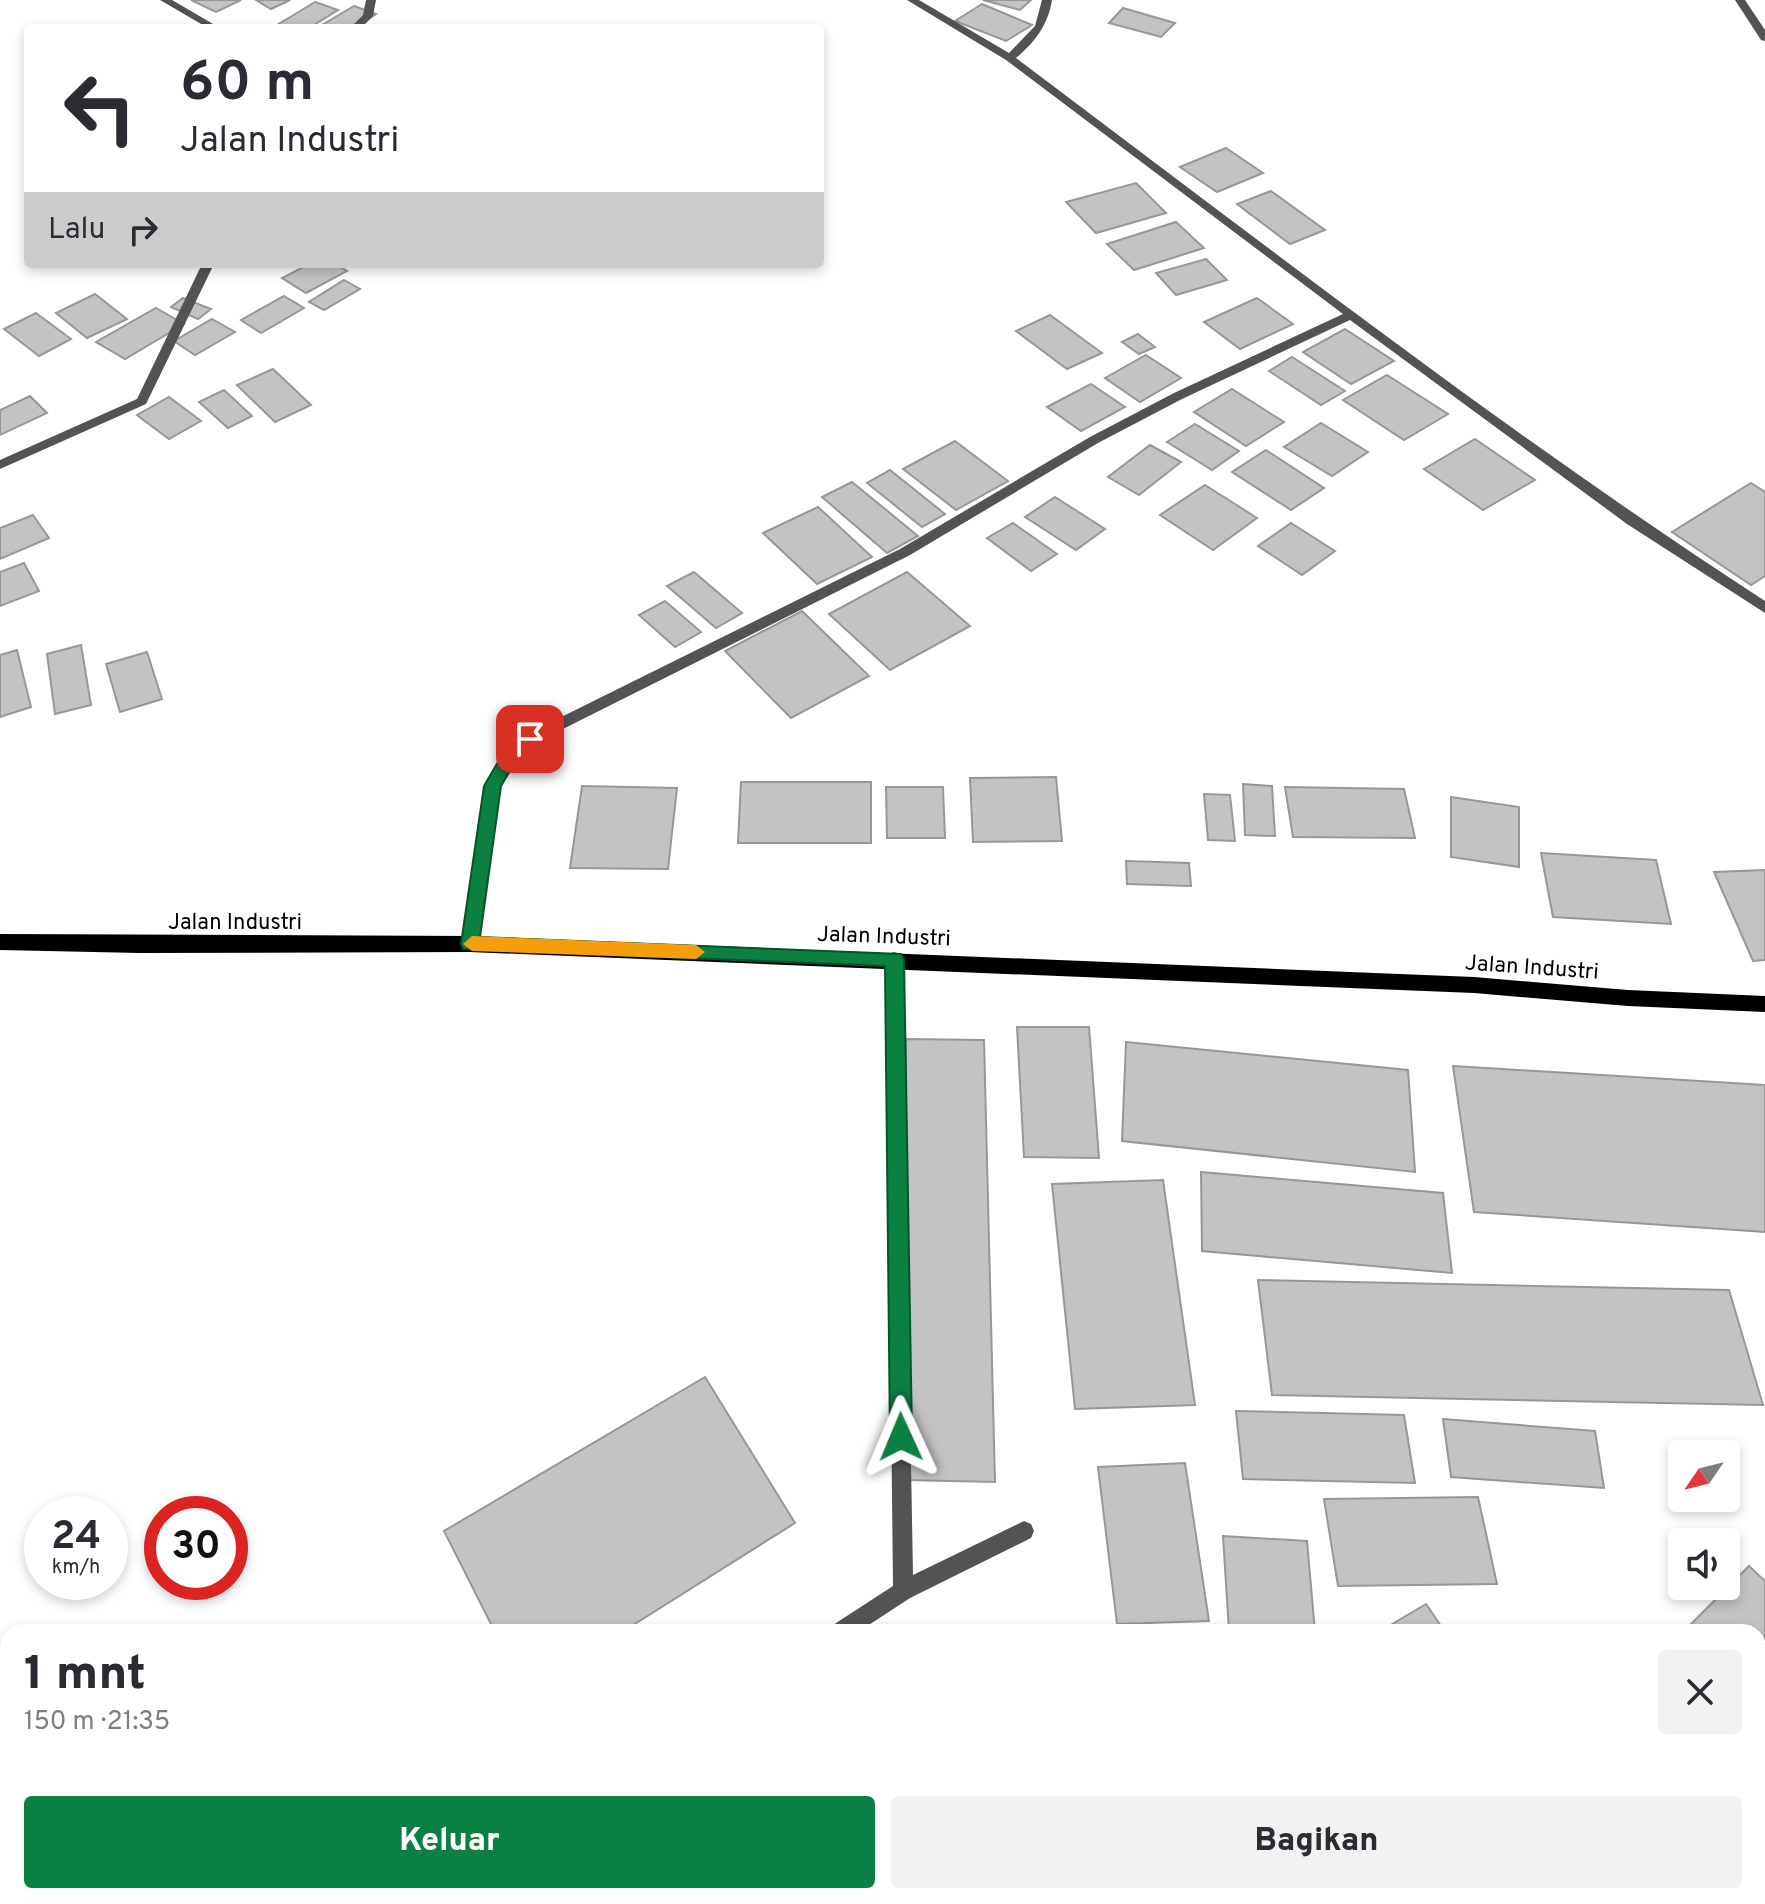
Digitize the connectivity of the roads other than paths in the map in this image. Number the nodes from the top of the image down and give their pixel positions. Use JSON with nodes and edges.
{"nodes":[{"id":1,"x":165,"y":0,"type":"edge"},
{"id":2,"x":371,"y":0,"type":"edge"},
{"id":3,"x":912,"y":0,"type":"edge"},
{"id":4,"x":1047,"y":0,"type":"edge"},
{"id":5,"x":1740,"y":0,"type":"edge"},
{"id":6,"x":208,"y":24,"type":"edge"},
{"id":7,"x":359,"y":24,"type":"edge"},
{"id":8,"x":1765,"y":38,"type":"edge"},
{"id":9,"x":1010,"y":58,"type":"junction"},
{"id":10,"x":206,"y":268,"type":"edge"},
{"id":11,"x":1349,"y":316,"type":"junction"},
{"id":12,"x":0,"y":465,"type":"edge"},
{"id":13,"x":1765,"y":608,"type":"edge"},
{"id":14,"x":0,"y":942,"type":"edge"},
{"id":15,"x":470,"y":944,"type":"junction"},
{"id":16,"x":894,"y":959,"type":"junction"},
{"id":17,"x":1765,"y":1004,"type":"edge"},
{"id":18,"x":1024,"y":1531,"type":"dead end"},
{"id":19,"x":903,"y":1591,"type":"junction"},
{"id":20,"x":852,"y":1624,"type":"edge"}],
"edges":[{"from":1,"to":6,"type":"street"},
{"from":2,"to":7,"type":"street"},
{"from":3,"to":9,"type":"street"},
{"from":4,"to":9,"type":"street"},
{"from":5,"to":8,"type":"street"},
{"from":9,"to":11,"type":"street"},
{"from":10,"to":12,"type":"street"},
{"from":11,"to":13,"type":"street"},
{"from":11,"to":15,"type":"street"},
{"from":14,"to":15,"type":"main road","name":"Jalan Industri"},
{"from":15,"to":16,"type":"main road","name":"Jalan Industri"},
{"from":16,"to":17,"type":"main road","name":"Jalan Industri"},
{"from":16,"to":19,"type":"street"},
{"from":18,"to":19,"type":"street"},
{"from":19,"to":20,"type":"street"}]}
